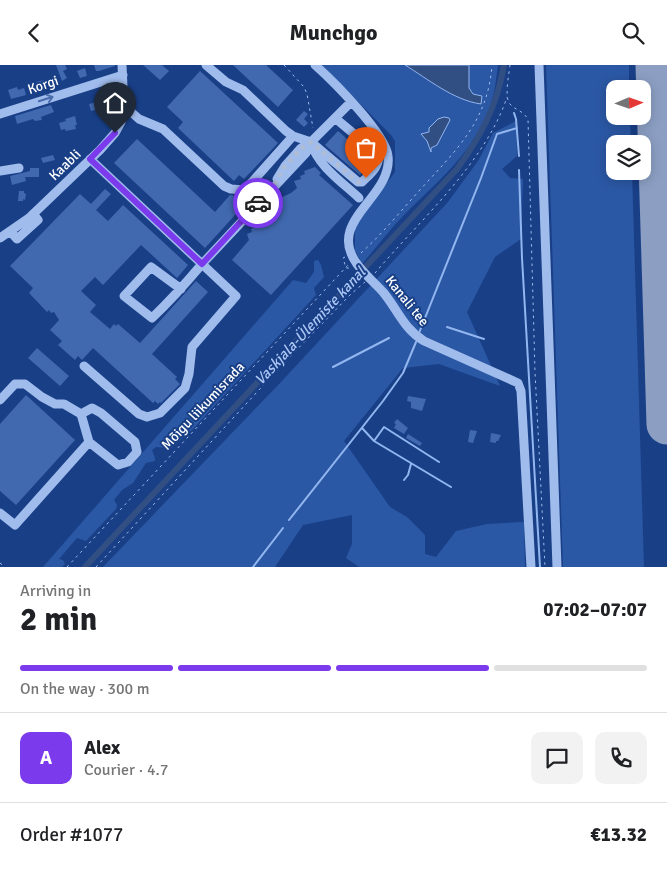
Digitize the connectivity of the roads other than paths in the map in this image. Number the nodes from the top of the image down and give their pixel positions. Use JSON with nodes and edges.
{"nodes":[{"id":1,"x":206,"y":65,"type":"edge"},
{"id":2,"x":315,"y":65,"type":"edge"},
{"id":3,"x":539,"y":65,"type":"edge"},
{"id":4,"x":122,"y":70,"type":"edge"},
{"id":5,"x":351,"y":101,"type":"junction"},
{"id":6,"x":124,"y":109,"type":"junction"},
{"id":7,"x":0,"y":113,"type":"edge"},
{"id":8,"x":335,"y":118,"type":"junction"},
{"id":9,"x":293,"y":136,"type":"junction"},
{"id":10,"x":314,"y":139,"type":"junction"},
{"id":11,"x":90,"y":159,"type":"junction"},
{"id":12,"x":19,"y":168,"type":"dead end"},
{"id":13,"x":0,"y":171,"type":"edge"},
{"id":14,"x":359,"y":198,"type":"dead end"},
{"id":15,"x":3,"y":235,"type":"edge"},
{"id":16,"x":202,"y":264,"type":"junction"},
{"id":17,"x":181,"y":289,"type":"junction"},
{"id":18,"x":84,"y":366,"type":"dead end"},
{"id":19,"x":0,"y":400,"type":"edge"},
{"id":20,"x":81,"y":414,"type":"junction"},
{"id":21,"x":89,"y":442,"type":"junction"},
{"id":22,"x":0,"y":513,"type":"edge"},
{"id":23,"x":531,"y":567,"type":"edge"},
{"id":24,"x":557,"y":567,"type":"edge"}],
"edges":[{"from":1,"to":9,"type":"street"},
{"from":2,"to":5,"type":"street"},
{"from":3,"to":24,"type":"street"},
{"from":4,"to":6,"type":"street","name":"Kaabli"},
{"from":7,"to":4,"type":"street","name":"Korgi","one_way":true},
{"from":5,"to":8,"type":"street"},
{"from":5,"to":23,"type":"street","name":"Kanali tee"},
{"from":6,"to":9,"type":"street"},
{"from":6,"to":11,"type":"street","name":"Kaabli"},
{"from":8,"to":10,"type":"street"},
{"from":8,"to":10,"type":"street"},
{"from":9,"to":10,"type":"street"},
{"from":10,"to":14,"type":"street"},
{"from":10,"to":16,"type":"street"},
{"from":11,"to":15,"type":"street","name":"Kaabli"},
{"from":11,"to":16,"type":"street"},
{"from":12,"to":13,"type":"street"},
{"from":16,"to":17,"type":"street"},
{"from":16,"to":18,"type":"street"},
{"from":17,"to":17,"type":"street"},
{"from":19,"to":20,"type":"street"},
{"from":20,"to":21,"type":"street"},
{"from":20,"to":21,"type":"street"},
{"from":21,"to":22,"type":"street"}]}
